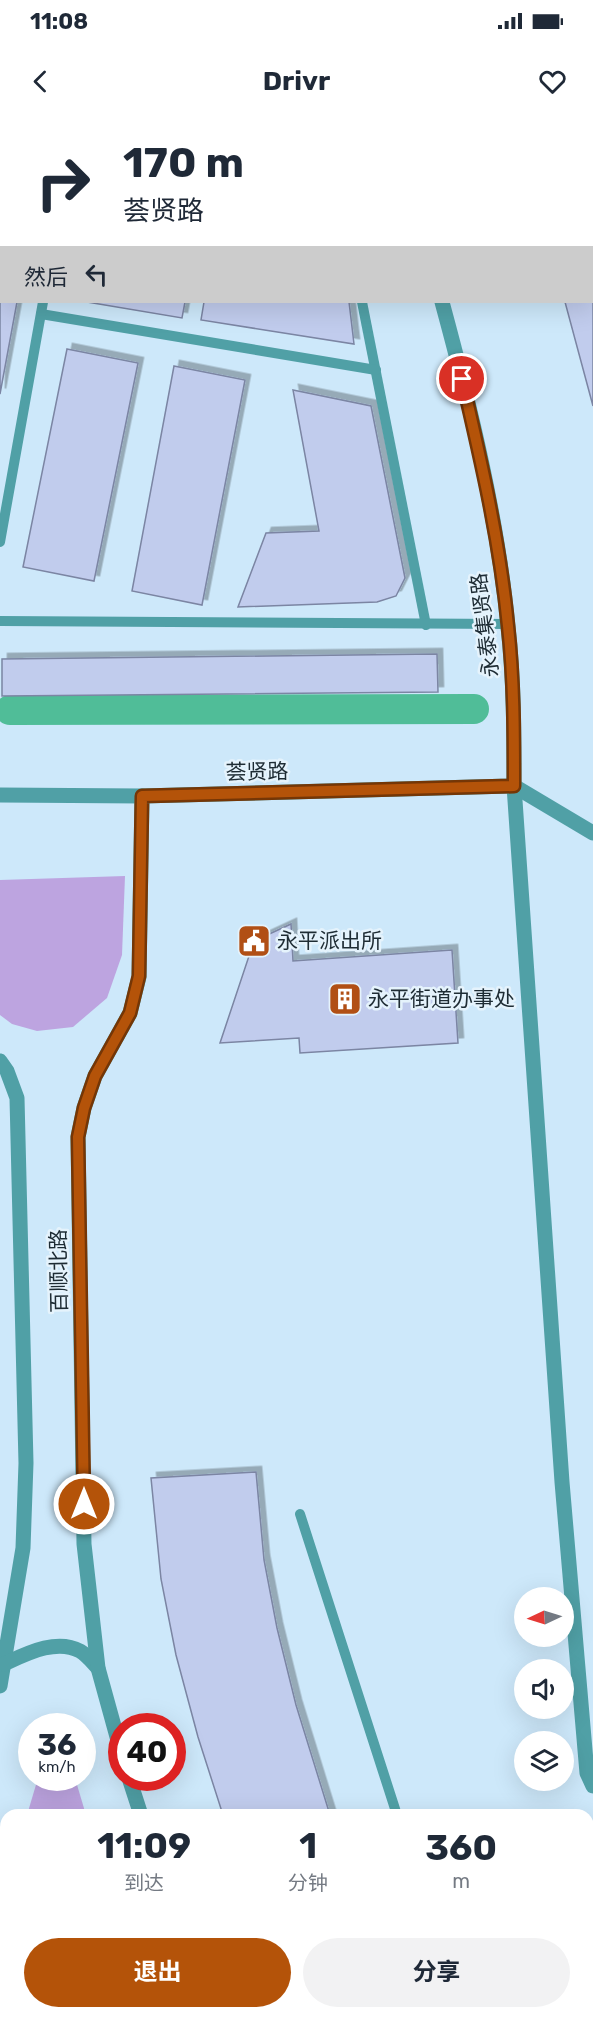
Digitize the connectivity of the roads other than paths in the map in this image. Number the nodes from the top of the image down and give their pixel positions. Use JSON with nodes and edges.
{"nodes":[{"id":1,"x":43,"y":303,"type":"edge"},
{"id":2,"x":362,"y":303,"type":"edge"},
{"id":3,"x":442,"y":303,"type":"edge"},
{"id":4,"x":41,"y":314,"type":"junction"},
{"id":5,"x":376,"y":370,"type":"junction"},
{"id":6,"x":0,"y":542,"type":"edge"},
{"id":7,"x":0,"y":621,"type":"edge"},
{"id":8,"x":508,"y":624,"type":"junction"},
{"id":9,"x":426,"y":625,"type":"junction"},
{"id":10,"x":514,"y":786,"type":"junction"},
{"id":11,"x":0,"y":795,"type":"edge"},
{"id":12,"x":142,"y":796,"type":"junction"},
{"id":13,"x":593,"y":833,"type":"edge"},
{"id":14,"x":0,"y":1061,"type":"edge"},
{"id":15,"x":300,"y":1514,"type":"dead end"},
{"id":16,"x":4,"y":1664,"type":"junction"},
{"id":17,"x":98,"y":1668,"type":"junction"},
{"id":18,"x":0,"y":1686,"type":"edge"},
{"id":19,"x":110,"y":1713,"type":"edge"},
{"id":20,"x":593,"y":1786,"type":"edge"},
{"id":21,"x":133,"y":1791,"type":"edge"},
{"id":22,"x":139,"y":1809,"type":"edge"},
{"id":23,"x":395,"y":1809,"type":"edge"}],
"edges":[{"from":1,"to":4,"type":"lane"},
{"from":2,"to":5,"type":"lane"},
{"from":3,"to":8,"type":"street","name":"永泰集贤路"},
{"from":4,"to":5,"type":"lane"},
{"from":4,"to":6,"type":"lane"},
{"from":5,"to":9,"type":"lane"},
{"from":7,"to":9,"type":"lane"},
{"from":8,"to":9,"type":"lane"},
{"from":8,"to":10,"type":"street","name":"永泰集贤路"},
{"from":10,"to":12,"type":"street","name":"荟贤路"},
{"from":10,"to":13,"type":"street"},
{"from":10,"to":20,"type":"street","name":"永泰集贤路"},
{"from":11,"to":12,"type":"street","name":"荟贤路"},
{"from":12,"to":17,"type":"street","name":"百顺北路"},
{"from":14,"to":16,"type":"street","name":"百顺北路"},
{"from":15,"to":23,"type":"lane"},
{"from":16,"to":17,"type":"street"},
{"from":16,"to":18,"type":"street","name":"百顺北路"},
{"from":17,"to":19,"type":"street","name":"百顺北路"},
{"from":21,"to":22,"type":"street"}]}
